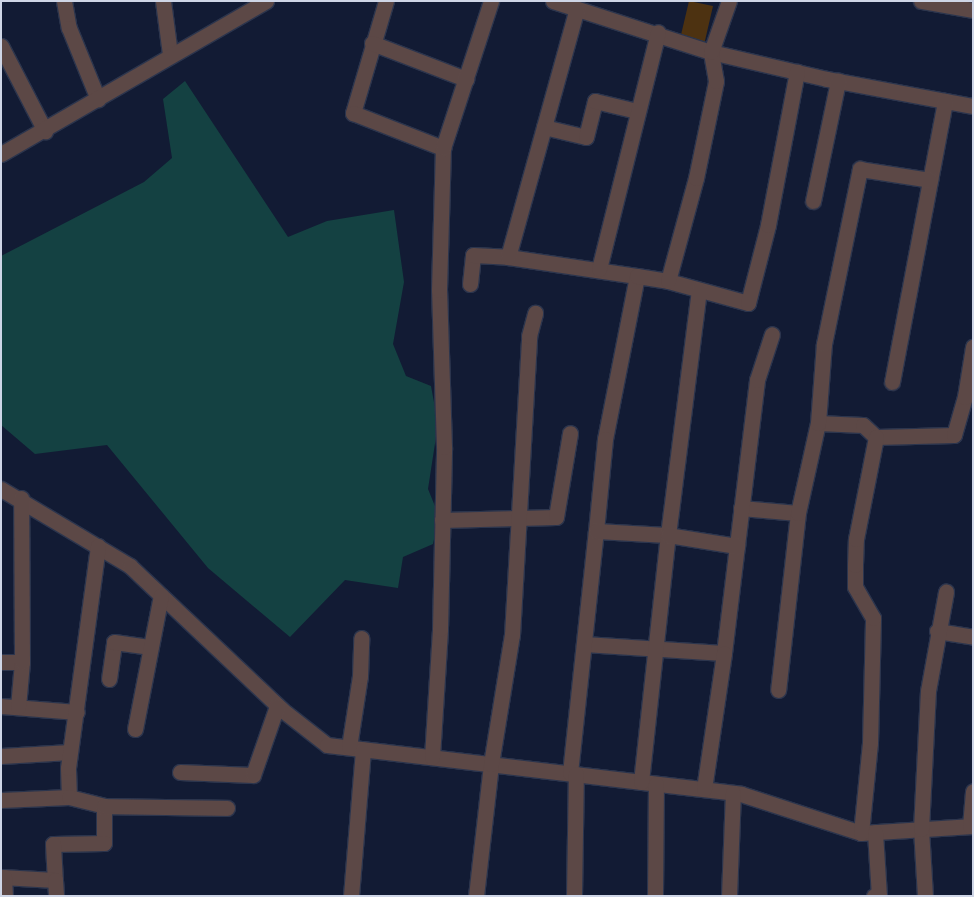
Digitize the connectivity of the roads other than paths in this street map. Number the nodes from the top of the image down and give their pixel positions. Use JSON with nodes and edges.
{"nodes":[{"id":1,"x":64,"y":1,"type":"edge"},
{"id":2,"x":163,"y":1,"type":"edge"},
{"id":3,"x":266,"y":1,"type":"edge"},
{"id":4,"x":386,"y":1,"type":"edge"},
{"id":5,"x":491,"y":1,"type":"edge"},
{"id":6,"x":553,"y":1,"type":"edge"},
{"id":7,"x":729,"y":1,"type":"edge"},
{"id":8,"x":921,"y":1,"type":"edge"},
{"id":9,"x":956,"y":4,"type":"edge"},
{"id":10,"x":577,"y":9,"type":"junction"},
{"id":11,"x":973,"y":10,"type":"edge"},
{"id":12,"x":658,"y":32,"type":"junction"},
{"id":13,"x":372,"y":43,"type":"junction"},
{"id":14,"x":1,"y":46,"type":"edge"},
{"id":15,"x":711,"y":52,"type":"junction"},
{"id":16,"x":170,"y":54,"type":"junction"},
{"id":17,"x":797,"y":72,"type":"junction"},
{"id":18,"x":466,"y":80,"type":"junction"},
{"id":19,"x":838,"y":81,"type":"junction"},
{"id":20,"x":98,"y":98,"type":"junction"},
{"id":21,"x":945,"y":101,"type":"junction"},
{"id":22,"x":973,"y":106,"type":"edge"},
{"id":23,"x":637,"y":111,"type":"junction"},
{"id":24,"x":544,"y":127,"type":"junction"},
{"id":25,"x":45,"y":131,"type":"junction"},
{"id":26,"x":444,"y":148,"type":"junction"},
{"id":27,"x":1,"y":154,"type":"edge"},
{"id":28,"x":930,"y":180,"type":"junction"},
{"id":29,"x":813,"y":201,"type":"dead end"},
{"id":30,"x":508,"y":257,"type":"junction"},
{"id":31,"x":599,"y":269,"type":"junction"},
{"id":32,"x":637,"y":276,"type":"junction"},
{"id":33,"x":668,"y":281,"type":"junction"},
{"id":34,"x":470,"y":284,"type":"dead end"},
{"id":35,"x":699,"y":290,"type":"junction"},
{"id":36,"x":535,"y":313,"type":"dead end"},
{"id":37,"x":772,"y":334,"type":"dead end"},
{"id":38,"x":973,"y":347,"type":"edge"},
{"id":39,"x":892,"y":382,"type":"dead end"},
{"id":40,"x":818,"y":422,"type":"junction"},
{"id":41,"x":570,"y":433,"type":"dead end"},
{"id":42,"x":876,"y":437,"type":"junction"},
{"id":43,"x":1,"y":489,"type":"edge"},
{"id":44,"x":21,"y":498,"type":"junction"},
{"id":45,"x":741,"y":508,"type":"junction"},
{"id":46,"x":798,"y":513,"type":"junction"},
{"id":47,"x":518,"y":518,"type":"junction"},
{"id":48,"x":442,"y":520,"type":"junction"},
{"id":49,"x":596,"y":531,"type":"junction"},
{"id":50,"x":668,"y":535,"type":"junction"},
{"id":51,"x":98,"y":546,"type":"junction"},
{"id":52,"x":737,"y":546,"type":"junction"},
{"id":53,"x":946,"y":592,"type":"dead end"},
{"id":54,"x":161,"y":595,"type":"junction"},
{"id":55,"x":937,"y":631,"type":"junction"},
{"id":56,"x":973,"y":637,"type":"edge"},
{"id":57,"x":361,"y":638,"type":"dead end"},
{"id":58,"x":584,"y":644,"type":"junction"},
{"id":59,"x":151,"y":647,"type":"junction"},
{"id":60,"x":654,"y":648,"type":"junction"},
{"id":61,"x":724,"y":653,"type":"junction"},
{"id":62,"x":1,"y":662,"type":"edge"},
{"id":63,"x":22,"y":662,"type":"junction"},
{"id":64,"x":108,"y":679,"type":"dead end"},
{"id":65,"x":778,"y":690,"type":"dead end"},
{"id":66,"x":1,"y":706,"type":"edge"},
{"id":67,"x":277,"y":706,"type":"junction"},
{"id":68,"x":18,"y":707,"type":"junction"},
{"id":69,"x":77,"y":712,"type":"junction"},
{"id":70,"x":136,"y":729,"type":"dead end"},
{"id":71,"x":356,"y":748,"type":"junction"},
{"id":72,"x":70,"y":752,"type":"junction"},
{"id":73,"x":1,"y":756,"type":"edge"},
{"id":74,"x":432,"y":757,"type":"junction"},
{"id":75,"x":491,"y":764,"type":"junction"},
{"id":76,"x":180,"y":772,"type":"dead end"},
{"id":77,"x":573,"y":774,"type":"junction"},
{"id":78,"x":648,"y":783,"type":"junction"},
{"id":79,"x":704,"y":790,"type":"junction"},
{"id":80,"x":973,"y":791,"type":"edge"},
{"id":81,"x":733,"y":793,"type":"junction"},
{"id":82,"x":69,"y":797,"type":"junction"},
{"id":83,"x":1,"y":800,"type":"edge"},
{"id":84,"x":104,"y":806,"type":"junction"},
{"id":85,"x":227,"y":808,"type":"dead end"},
{"id":86,"x":971,"y":826,"type":"edge"},
{"id":87,"x":921,"y":829,"type":"junction"},
{"id":88,"x":868,"y":832,"type":"junction"},
{"id":89,"x":2,"y":877,"type":"edge"},
{"id":90,"x":55,"y":880,"type":"junction"},
{"id":91,"x":5,"y":896,"type":"edge"},
{"id":92,"x":56,"y":896,"type":"edge"},
{"id":93,"x":351,"y":896,"type":"edge"},
{"id":94,"x":476,"y":896,"type":"edge"},
{"id":95,"x":574,"y":896,"type":"edge"},
{"id":96,"x":654,"y":896,"type":"edge"},
{"id":97,"x":729,"y":896,"type":"edge"},
{"id":98,"x":874,"y":896,"type":"edge"},
{"id":99,"x":924,"y":896,"type":"edge"}],
"edges":[{"from":1,"to":20,"type":"street"},
{"from":2,"to":16,"type":"street"},
{"from":3,"to":16,"type":"street"},
{"from":4,"to":13,"type":"street"},
{"from":5,"to":18,"type":"street"},
{"from":6,"to":10,"type":"street"},
{"from":7,"to":15,"type":"street"},
{"from":8,"to":9,"type":"street"},
{"from":9,"to":11,"type":"street"},
{"from":10,"to":12,"type":"street"},
{"from":10,"to":24,"type":"street"},
{"from":12,"to":15,"type":"street"},
{"from":12,"to":23,"type":"street"},
{"from":13,"to":18,"type":"street"},
{"from":13,"to":26,"type":"street"},
{"from":14,"to":25,"type":"street"},
{"from":15,"to":17,"type":"street"},
{"from":15,"to":33,"type":"street"},
{"from":16,"to":20,"type":"street"},
{"from":17,"to":19,"type":"street"},
{"from":17,"to":35,"type":"street"},
{"from":18,"to":26,"type":"street"},
{"from":19,"to":21,"type":"street"},
{"from":19,"to":29,"type":"street"},
{"from":20,"to":25,"type":"street"},
{"from":21,"to":22,"type":"street"},
{"from":21,"to":28,"type":"street"},
{"from":23,"to":24,"type":"street"},
{"from":23,"to":31,"type":"street"},
{"from":24,"to":30,"type":"street"},
{"from":25,"to":27,"type":"street"},
{"from":26,"to":48,"type":"street"},
{"from":28,"to":39,"type":"street"},
{"from":28,"to":40,"type":"street"},
{"from":30,"to":31,"type":"street"},
{"from":30,"to":34,"type":"street"},
{"from":31,"to":32,"type":"street"},
{"from":32,"to":33,"type":"street"},
{"from":32,"to":49,"type":"street"},
{"from":33,"to":35,"type":"street"},
{"from":35,"to":50,"type":"street"},
{"from":36,"to":47,"type":"street"},
{"from":37,"to":45,"type":"street"},
{"from":38,"to":42,"type":"street"},
{"from":40,"to":42,"type":"street"},
{"from":40,"to":46,"type":"street"},
{"from":41,"to":47,"type":"street"},
{"from":42,"to":88,"type":"street"},
{"from":43,"to":44,"type":"street"},
{"from":44,"to":51,"type":"street"},
{"from":44,"to":63,"type":"street"},
{"from":45,"to":46,"type":"street"},
{"from":45,"to":52,"type":"street"},
{"from":46,"to":65,"type":"street"},
{"from":47,"to":48,"type":"street"},
{"from":47,"to":75,"type":"street"},
{"from":48,"to":74,"type":"street"},
{"from":49,"to":50,"type":"street"},
{"from":49,"to":58,"type":"street"},
{"from":50,"to":52,"type":"street"},
{"from":50,"to":60,"type":"street"},
{"from":51,"to":54,"type":"street"},
{"from":51,"to":69,"type":"street"},
{"from":52,"to":61,"type":"street"},
{"from":53,"to":55,"type":"street"},
{"from":54,"to":59,"type":"street"},
{"from":54,"to":67,"type":"street"},
{"from":55,"to":56,"type":"street"},
{"from":55,"to":87,"type":"street"},
{"from":57,"to":71,"type":"street"},
{"from":58,"to":60,"type":"street"},
{"from":58,"to":77,"type":"street"},
{"from":59,"to":64,"type":"street"},
{"from":59,"to":70,"type":"street"},
{"from":60,"to":61,"type":"street"},
{"from":60,"to":78,"type":"street"},
{"from":61,"to":79,"type":"street"},
{"from":62,"to":63,"type":"street"},
{"from":63,"to":68,"type":"street"},
{"from":66,"to":68,"type":"street"},
{"from":67,"to":71,"type":"street"},
{"from":67,"to":76,"type":"street"},
{"from":68,"to":69,"type":"street"},
{"from":69,"to":72,"type":"street"},
{"from":71,"to":74,"type":"street"},
{"from":71,"to":93,"type":"street"},
{"from":72,"to":73,"type":"street"},
{"from":72,"to":82,"type":"street"},
{"from":74,"to":75,"type":"street"},
{"from":75,"to":77,"type":"street"},
{"from":75,"to":94,"type":"street"},
{"from":77,"to":78,"type":"street"},
{"from":77,"to":95,"type":"street"},
{"from":78,"to":79,"type":"street"},
{"from":78,"to":96,"type":"street"},
{"from":79,"to":81,"type":"street"},
{"from":80,"to":86,"type":"street"},
{"from":81,"to":88,"type":"street"},
{"from":81,"to":97,"type":"street"},
{"from":82,"to":83,"type":"street"},
{"from":82,"to":84,"type":"street"},
{"from":84,"to":85,"type":"street"},
{"from":84,"to":90,"type":"street"},
{"from":86,"to":87,"type":"street"},
{"from":87,"to":88,"type":"street"},
{"from":87,"to":99,"type":"street"},
{"from":88,"to":98,"type":"street"},
{"from":89,"to":90,"type":"street"},
{"from":89,"to":91,"type":"street"},
{"from":90,"to":92,"type":"street"}]}
